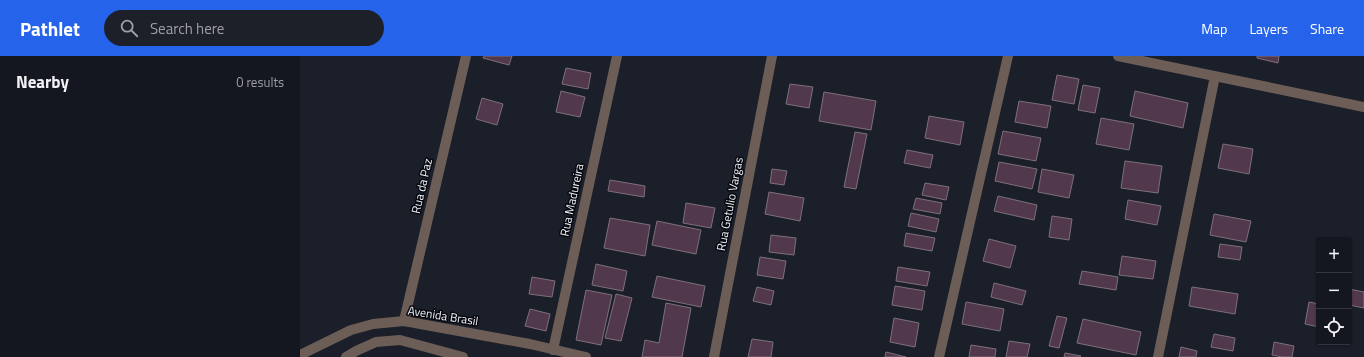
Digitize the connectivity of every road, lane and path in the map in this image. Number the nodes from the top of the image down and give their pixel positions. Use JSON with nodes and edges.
{"nodes":[{"id":1,"x":466,"y":56,"type":"edge"},
{"id":2,"x":617,"y":56,"type":"edge"},
{"id":3,"x":772,"y":56,"type":"edge"},
{"id":4,"x":1008,"y":56,"type":"edge"},
{"id":5,"x":1118,"y":56,"type":"edge"},
{"id":6,"x":1215,"y":76,"type":"junction"},
{"id":7,"x":1364,"y":107,"type":"edge"},
{"id":8,"x":404,"y":321,"type":"junction"},
{"id":9,"x":553,"y":350,"type":"junction"},
{"id":10,"x":300,"y":355,"type":"edge"},
{"id":11,"x":346,"y":357,"type":"edge"},
{"id":12,"x":463,"y":357,"type":"edge"},
{"id":13,"x":586,"y":357,"type":"edge"},
{"id":14,"x":714,"y":357,"type":"edge"},
{"id":15,"x":938,"y":357,"type":"edge"},
{"id":16,"x":1158,"y":357,"type":"edge"}],
"edges":[{"from":1,"to":8,"type":"street","name":"Rua da Paz"},
{"from":2,"to":9,"type":"street","name":"Rua Madureira"},
{"from":3,"to":14,"type":"street","name":"Rua Getulio Vargas"},
{"from":4,"to":15,"type":"street"},
{"from":5,"to":6,"type":"street"},
{"from":6,"to":7,"type":"street"},
{"from":6,"to":16,"type":"street"},
{"from":8,"to":9,"type":"street","name":"Avenida Brasil"},
{"from":8,"to":10,"type":"street","name":"Avenida Brasil"},
{"from":9,"to":13,"type":"street","name":"Avenida Brasil"},
{"from":11,"to":12,"type":"street"}]}
